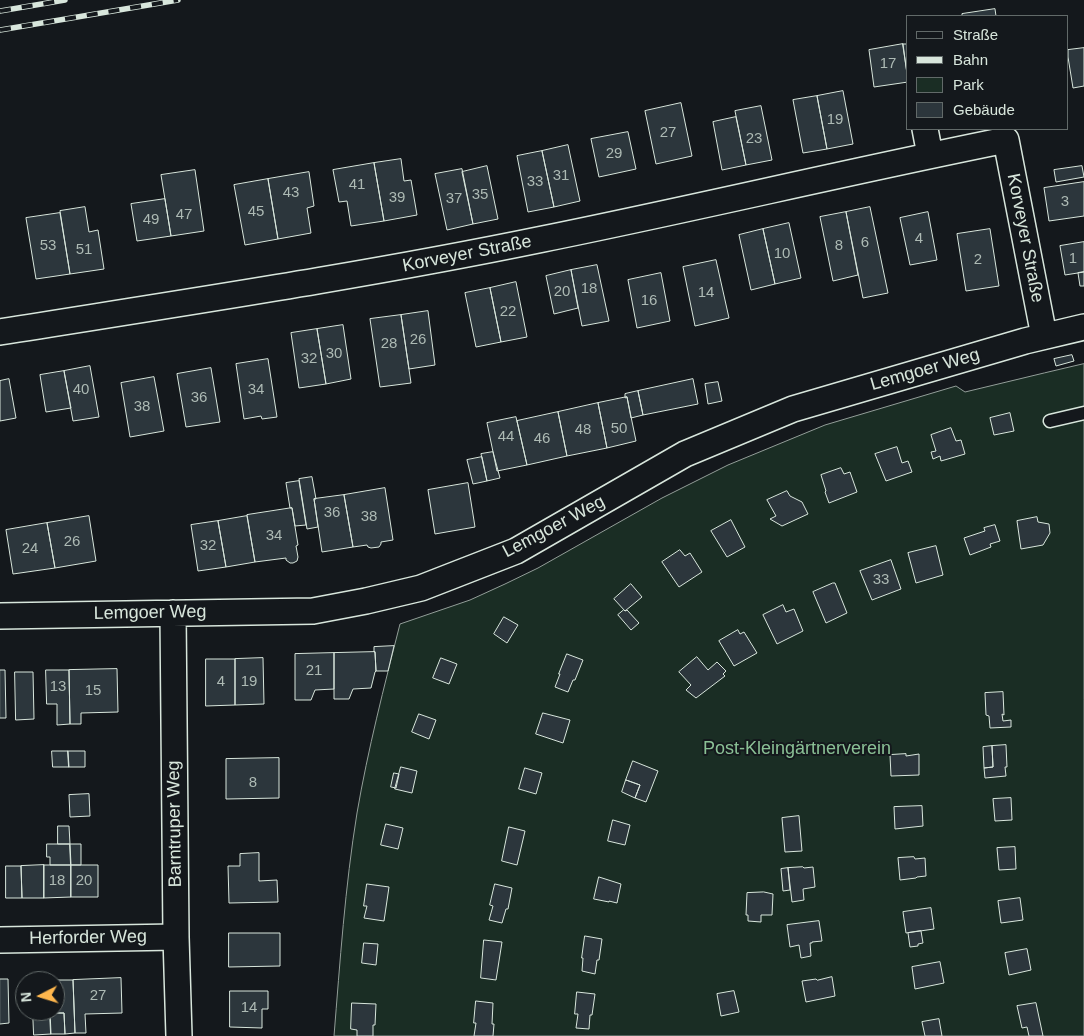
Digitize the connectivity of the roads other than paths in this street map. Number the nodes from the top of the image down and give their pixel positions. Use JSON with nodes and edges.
{"nodes":[{"id":1,"x":925,"y":130,"type":"edge"},
{"id":2,"x":1004,"y":135,"type":"edge"},
{"id":3,"x":930,"y":155,"type":"junction"},
{"id":4,"x":1084,"y":327,"type":"edge"},
{"id":5,"x":0,"y":332,"type":"edge"},
{"id":6,"x":1044,"y":336,"type":"junction"},
{"id":7,"x":1084,"y":413,"type":"edge"},
{"id":8,"x":1050,"y":421,"type":"dead end"},
{"id":9,"x":173,"y":613,"type":"junction"},
{"id":10,"x":0,"y":616,"type":"edge"},
{"id":11,"x":176,"y":937,"type":"junction"},
{"id":12,"x":0,"y":940,"type":"edge"},
{"id":13,"x":179,"y":1036,"type":"edge"}],
"edges":[{"from":1,"to":3,"type":"street"},
{"from":2,"to":3,"type":"street","name":"Korveyer Straße"},
{"from":2,"to":6,"type":"street","name":"Korveyer Straße"},
{"from":3,"to":5,"type":"street","name":"Korveyer Straße"},
{"from":4,"to":6,"type":"street","name":"Lemgoer Weg"},
{"from":6,"to":9,"type":"street","name":"Lemgoer Weg"},
{"from":7,"to":8,"type":"lane"},
{"from":9,"to":10,"type":"street","name":"Lemgoer Weg"},
{"from":9,"to":11,"type":"street","name":"Barntruper Weg"},
{"from":11,"to":12,"type":"street","name":"Herforder Weg"},
{"from":11,"to":13,"type":"street","name":"Barntruper Weg"}]}
